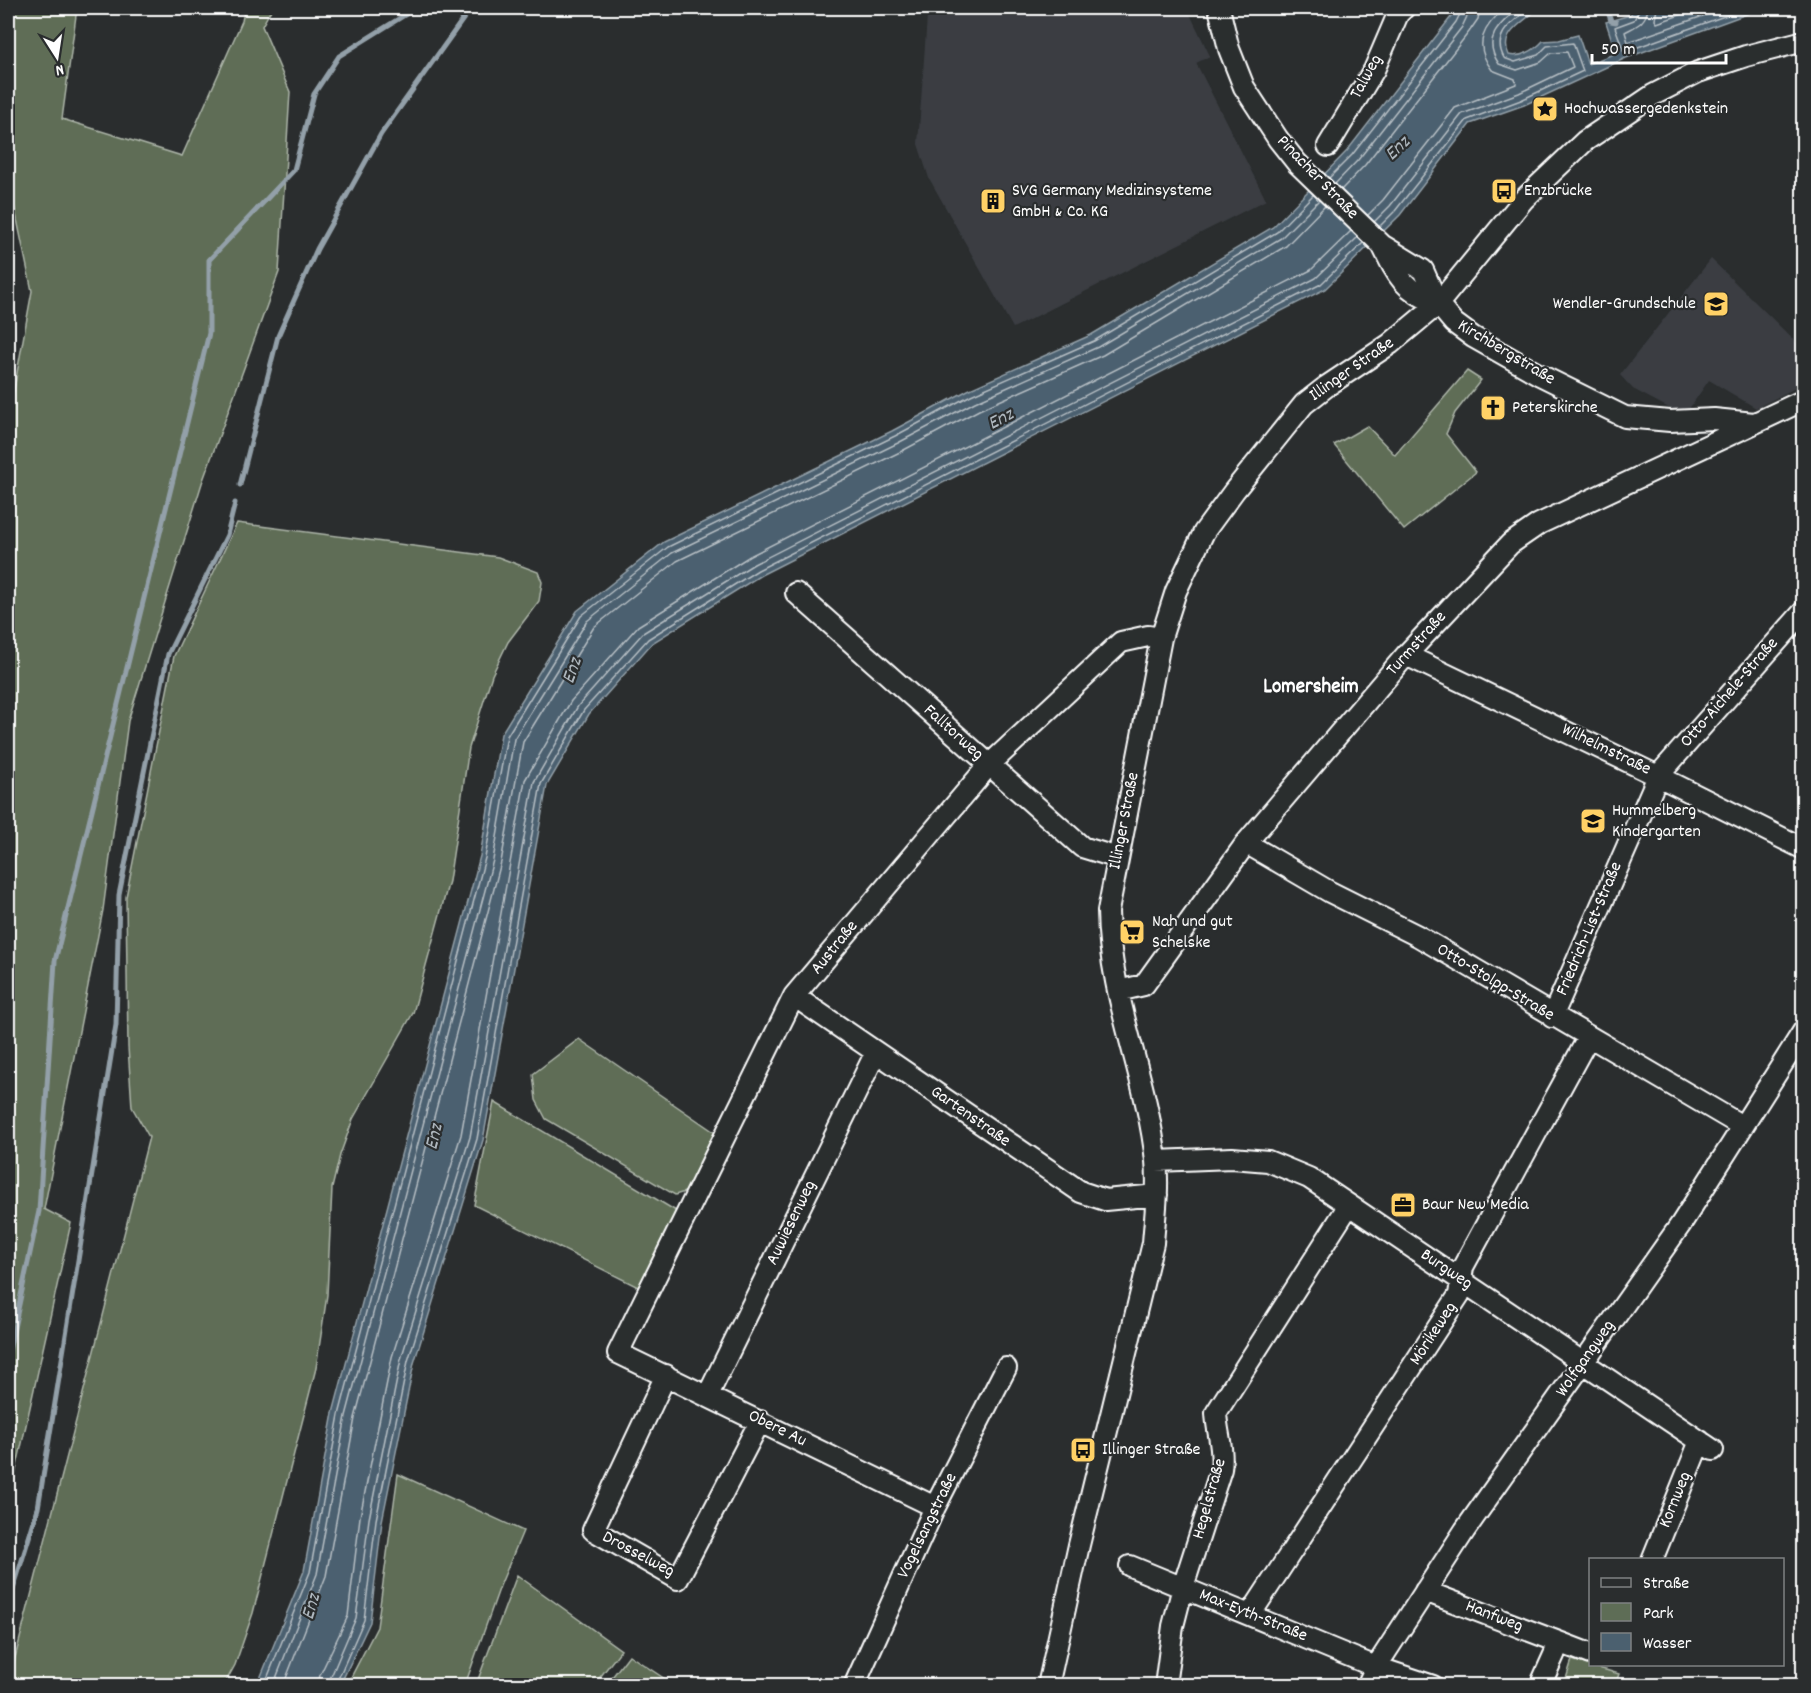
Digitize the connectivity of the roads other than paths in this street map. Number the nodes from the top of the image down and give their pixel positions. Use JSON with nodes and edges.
{"nodes":[{"id":1,"x":1219,"y":8,"type":"edge"},
{"id":2,"x":1404,"y":8,"type":"edge"},
{"id":3,"x":1801,"y":44,"type":"edge"},
{"id":4,"x":1328,"y":146,"type":"dead end"},
{"id":5,"x":1438,"y":304,"type":"junction"},
{"id":6,"x":1803,"y":400,"type":"edge"},
{"id":7,"x":1754,"y":423,"type":"junction"},
{"id":8,"x":796,"y":593,"type":"dead end"},
{"id":9,"x":1803,"y":611,"type":"edge"},
{"id":10,"x":1161,"y":638,"type":"junction"},
{"id":11,"x":1406,"y":655,"type":"junction"},
{"id":12,"x":989,"y":765,"type":"junction"},
{"id":13,"x":1658,"y":776,"type":"junction"},
{"id":14,"x":1245,"y":843,"type":"junction"},
{"id":15,"x":1803,"y":849,"type":"edge"},
{"id":16,"x":1118,"y":858,"type":"junction"},
{"id":17,"x":1118,"y":991,"type":"junction"},
{"id":18,"x":795,"y":996,"type":"junction"},
{"id":19,"x":1552,"y":1017,"type":"junction"},
{"id":20,"x":1803,"y":1030,"type":"edge"},
{"id":21,"x":1588,"y":1038,"type":"junction"},
{"id":22,"x":876,"y":1052,"type":"junction"},
{"id":23,"x":1742,"y":1126,"type":"junction"},
{"id":24,"x":1156,"y":1161,"type":"junction"},
{"id":25,"x":1157,"y":1195,"type":"junction"},
{"id":26,"x":1349,"y":1205,"type":"junction"},
{"id":27,"x":1461,"y":1280,"type":"junction"},
{"id":28,"x":618,"y":1353,"type":"joint"},
{"id":29,"x":1584,"y":1362,"type":"junction"},
{"id":30,"x":1006,"y":1368,"type":"dead end"},
{"id":31,"x":666,"y":1375,"type":"junction"},
{"id":32,"x":708,"y":1395,"type":"junction"},
{"id":33,"x":760,"y":1421,"type":"junction"},
{"id":34,"x":1707,"y":1446,"type":"joint"},
{"id":35,"x":935,"y":1507,"type":"junction"},
{"id":36,"x":1654,"y":1558,"type":"edge"},
{"id":37,"x":1130,"y":1566,"type":"dead end"},
{"id":38,"x":1183,"y":1587,"type":"junction"},
{"id":39,"x":1425,"y":1591,"type":"junction"},
{"id":40,"x":1250,"y":1615,"type":"junction"},
{"id":41,"x":1564,"y":1644,"type":"junction"},
{"id":42,"x":1589,"y":1654,"type":"edge"},
{"id":43,"x":1376,"y":1667,"type":"junction"},
{"id":44,"x":854,"y":1686,"type":"edge"},
{"id":45,"x":1048,"y":1686,"type":"edge"},
{"id":46,"x":1165,"y":1686,"type":"edge"},
{"id":47,"x":1367,"y":1686,"type":"edge"},
{"id":48,"x":1433,"y":1686,"type":"edge"},
{"id":49,"x":1540,"y":1686,"type":"edge"}],
"edges":[{"from":1,"to":5,"type":"street","name":"Pinacher Straße"},
{"from":2,"to":4,"type":"street","name":"Talweg"},
{"from":3,"to":5,"type":"street","name":"Illinger Straße"},
{"from":5,"to":7,"type":"street","name":"Kirchbergstraße"},
{"from":5,"to":10,"type":"street","name":"Illinger Straße"},
{"from":6,"to":7,"type":"street","name":"Turmstraße"},
{"from":7,"to":11,"type":"street","name":"Turmstraße"},
{"from":8,"to":12,"type":"street","name":"Falltorweg"},
{"from":9,"to":13,"type":"street","name":"Otto-Aichele-Straße"},
{"from":10,"to":12,"type":"street","name":"Austraße"},
{"from":10,"to":16,"type":"street","name":"Illinger Straße"},
{"from":11,"to":13,"type":"street","name":"Wilhelmstraße"},
{"from":11,"to":14,"type":"street","name":"Turmstraße"},
{"from":12,"to":16,"type":"street","name":"Falltorweg"},
{"from":12,"to":18,"type":"street","name":"Austraße"},
{"from":13,"to":15,"type":"street","name":"Wilhelmstraße"},
{"from":13,"to":19,"type":"street","name":"Friedrich-List-Straße"},
{"from":14,"to":17,"type":"street","name":"Turmstraße"},
{"from":14,"to":19,"type":"street","name":"Otto-Stolpp-Straße"},
{"from":16,"to":17,"type":"street","name":"Illinger Straße"},
{"from":17,"to":24,"type":"street","name":"Illinger Straße"},
{"from":18,"to":22,"type":"street","name":"Gartenstraße"},
{"from":18,"to":28,"type":"street","name":"Austraße"},
{"from":19,"to":21,"type":"street","name":"Otto-Stolpp-Straße"},
{"from":20,"to":23,"type":"street","name":"Wolfgangweg"},
{"from":21,"to":23,"type":"street","name":"Otto-Stolpp-Straße"},
{"from":21,"to":27,"type":"street","name":"Mörikeweg"},
{"from":22,"to":25,"type":"street","name":"Gartenstraße"},
{"from":22,"to":32,"type":"street","name":"Auwiesenweg"},
{"from":23,"to":29,"type":"street","name":"Wolfgangweg"},
{"from":24,"to":25,"type":"street","name":"Illinger Straße"},
{"from":24,"to":26,"type":"street","name":"Burgweg"},
{"from":25,"to":45,"type":"street","name":"Illinger Straße"},
{"from":26,"to":27,"type":"street","name":"Burgweg"},
{"from":26,"to":38,"type":"street","name":"Hegelstraße"},
{"from":27,"to":29,"type":"street","name":"Burgweg"},
{"from":27,"to":40,"type":"street","name":"Mörikeweg"},
{"from":28,"to":31,"type":"street","name":"Obere Au"},
{"from":29,"to":34,"type":"street","name":"Burgweg"},
{"from":29,"to":39,"type":"street","name":"Wolfgangweg"},
{"from":30,"to":35,"type":"street","name":"Vogelsangstraße"},
{"from":31,"to":32,"type":"street","name":"Obere Au"},
{"from":31,"to":33,"type":"street","name":"Drosselweg"},
{"from":32,"to":33,"type":"street","name":"Obere Au"},
{"from":33,"to":35,"type":"street","name":"Obere Au"},
{"from":34,"to":36,"type":"street","name":"Kornweg"},
{"from":35,"to":44,"type":"street","name":"Vogelsangstraße"},
{"from":37,"to":38,"type":"street","name":"Max-Eyth-Straße"},
{"from":38,"to":40,"type":"street","name":"Max-Eyth-Straße"},
{"from":38,"to":46,"type":"street","name":"Hegelstraße"},
{"from":39,"to":41,"type":"street","name":"Hanfweg"},
{"from":39,"to":43,"type":"street","name":"Wolfgangweg"},
{"from":40,"to":43,"type":"street","name":"Max-Eyth-Straße"},
{"from":41,"to":42,"type":"street"},
{"from":41,"to":49,"type":"street"},
{"from":43,"to":47,"type":"street","name":"Wolfgangweg"},
{"from":43,"to":48,"type":"street","name":"Max-Eyth-Straße"}]}
